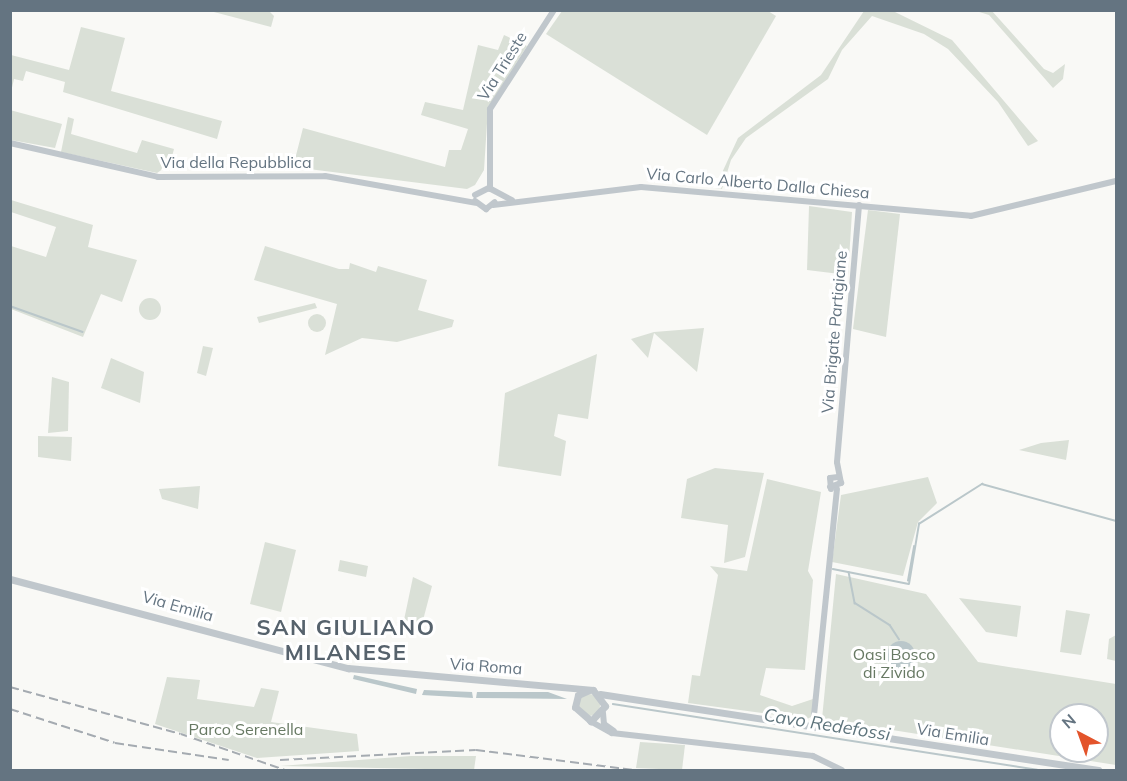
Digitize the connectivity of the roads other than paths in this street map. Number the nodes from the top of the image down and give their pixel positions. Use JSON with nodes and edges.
{"nodes":[{"id":1,"x":554,"y":10,"type":"edge"},
{"id":2,"x":10,"y":143,"type":"edge"},
{"id":3,"x":488,"y":177,"type":"junction"},
{"id":4,"x":1116,"y":181,"type":"edge"},
{"id":5,"x":483,"y":188,"type":"junction"},
{"id":6,"x":490,"y":189,"type":"junction"},
{"id":7,"x":475,"y":195,"type":"junction"},
{"id":8,"x":495,"y":195,"type":"junction"},
{"id":9,"x":464,"y":198,"type":"junction"},
{"id":10,"x":525,"y":202,"type":"junction"},
{"id":11,"x":476,"y":203,"type":"junction"},
{"id":12,"x":493,"y":205,"type":"junction"},
{"id":13,"x":859,"y":205,"type":"junction"},
{"id":14,"x":835,"y":477,"type":"junction"},
{"id":15,"x":833,"y":488,"type":"junction"},
{"id":16,"x":10,"y":579,"type":"edge"},
{"id":17,"x":336,"y":665,"type":"joint"},
{"id":18,"x":562,"y":687,"type":"junction"},
{"id":19,"x":589,"y":690,"type":"junction"},
{"id":20,"x":600,"y":694,"type":"junction"},
{"id":21,"x":626,"y":696,"type":"junction"},
{"id":22,"x":575,"y":701,"type":"junction"},
{"id":23,"x":604,"y":710,"type":"junction"},
{"id":24,"x":590,"y":721,"type":"junction"},
{"id":25,"x":813,"y":725,"type":"junction"},
{"id":26,"x":620,"y":732,"type":"junction"},
{"id":27,"x":842,"y":771,"type":"edge"},
{"id":28,"x":1098,"y":771,"type":"edge"}],
"edges":[{"from":1,"to":3,"type":"street","name":"Via Trieste"},
{"from":2,"to":9,"type":"street","name":"Via della Repubblica"},
{"from":3,"to":5,"type":"street","name":"Via Trieste"},
{"from":3,"to":6,"type":"street","name":"Via Trieste"},
{"from":4,"to":13,"type":"street","name":"Via Carlo Alberto Dalla Chiesa"},
{"from":5,"to":6,"type":"street"},
{"from":5,"to":7,"type":"street"},
{"from":6,"to":8,"type":"street"},
{"from":7,"to":9,"type":"street","name":"Via della Repubblica"},
{"from":7,"to":11,"type":"street"},
{"from":8,"to":10,"type":"street","name":"Via Carlo Alberto Dalla Chiesa"},
{"from":8,"to":12,"type":"street"},
{"from":9,"to":11,"type":"street","name":"Via della Repubblica"},
{"from":10,"to":12,"type":"street","name":"Via Carlo Alberto Dalla Chiesa"},
{"from":10,"to":13,"type":"street","name":"Via Carlo Alberto Dalla Chiesa"},
{"from":11,"to":12,"type":"street"},
{"from":13,"to":14,"type":"street","name":"Via Brigate Partigiane"},
{"from":14,"to":15,"type":"street"},
{"from":14,"to":15,"type":"street"},
{"from":15,"to":25,"type":"street"},
{"from":16,"to":17,"type":"main road","name":"Via Emilia"},
{"from":17,"to":18,"type":"main road","name":"Via Roma"},
{"from":18,"to":19,"type":"main road","name":"Via Roma"},
{"from":18,"to":22,"type":"main road"},
{"from":19,"to":20,"type":"main road"},
{"from":19,"to":22,"type":"main road"},
{"from":20,"to":21,"type":"main road","name":"Via Emilia"},
{"from":20,"to":23,"type":"main road"},
{"from":21,"to":23,"type":"main road"},
{"from":21,"to":25,"type":"main road","name":"Via Emilia"},
{"from":22,"to":24,"type":"main road"},
{"from":23,"to":24,"type":"main road"},
{"from":23,"to":26,"type":"street"},
{"from":24,"to":26,"type":"street"},
{"from":25,"to":28,"type":"main road","name":"Via Emilia"},
{"from":26,"to":27,"type":"street"}]}
